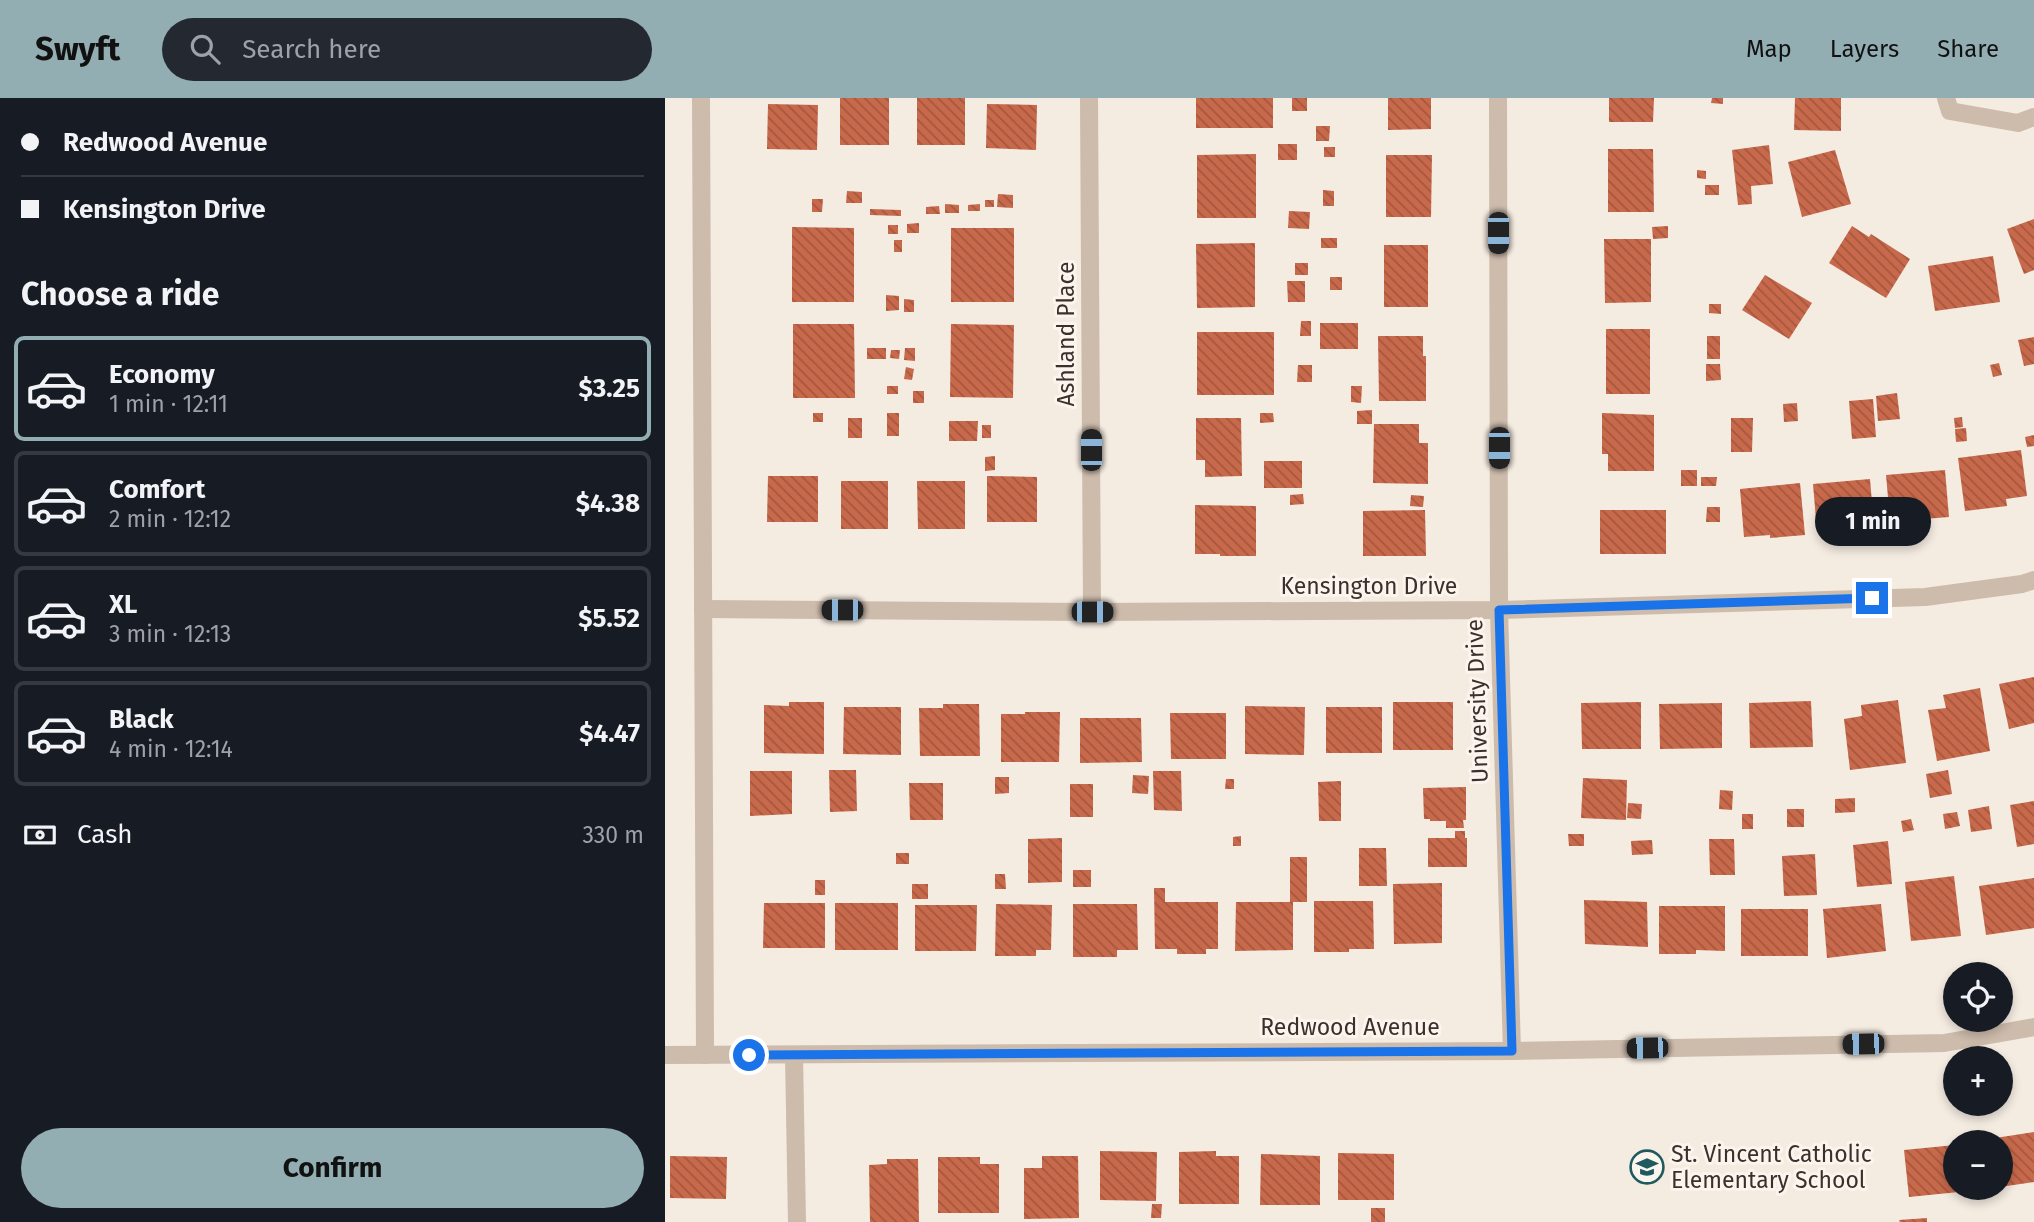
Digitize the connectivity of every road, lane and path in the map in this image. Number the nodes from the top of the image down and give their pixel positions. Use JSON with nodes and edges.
{"nodes":[{"id":1,"x":701,"y":98,"type":"edge"},
{"id":2,"x":1089,"y":98,"type":"edge"},
{"id":3,"x":1498,"y":98,"type":"edge"},
{"id":4,"x":1946,"y":98,"type":"edge"},
{"id":5,"x":2034,"y":117,"type":"edge"},
{"id":6,"x":2034,"y":580,"type":"edge"},
{"id":7,"x":703,"y":609,"type":"junction"},
{"id":8,"x":1499,"y":610,"type":"junction"},
{"id":9,"x":1092,"y":612,"type":"junction"},
{"id":10,"x":2034,"y":1027,"type":"edge"},
{"id":11,"x":1512,"y":1051,"type":"junction"},
{"id":12,"x":665,"y":1055,"type":"edge"},
{"id":13,"x":705,"y":1055,"type":"junction"},
{"id":14,"x":794,"y":1055,"type":"junction"},
{"id":15,"x":797,"y":1222,"type":"edge"}],
"edges":[{"from":1,"to":7,"type":"street"},
{"from":2,"to":9,"type":"street","name":"Ashland Place"},
{"from":3,"to":8,"type":"street","name":"University Drive"},
{"from":4,"to":5,"type":"street"},
{"from":6,"to":8,"type":"street","name":"Kensington Drive"},
{"from":7,"to":9,"type":"street","name":"Kensington Drive"},
{"from":7,"to":13,"type":"street"},
{"from":8,"to":9,"type":"street","name":"Kensington Drive"},
{"from":8,"to":11,"type":"street","name":"University Drive"},
{"from":10,"to":11,"type":"street","name":"Redwood Avenue"},
{"from":11,"to":14,"type":"street","name":"Redwood Avenue"},
{"from":12,"to":13,"type":"street","name":"Redwood Avenue"},
{"from":13,"to":14,"type":"street","name":"Redwood Avenue"},
{"from":14,"to":15,"type":"street"}]}
